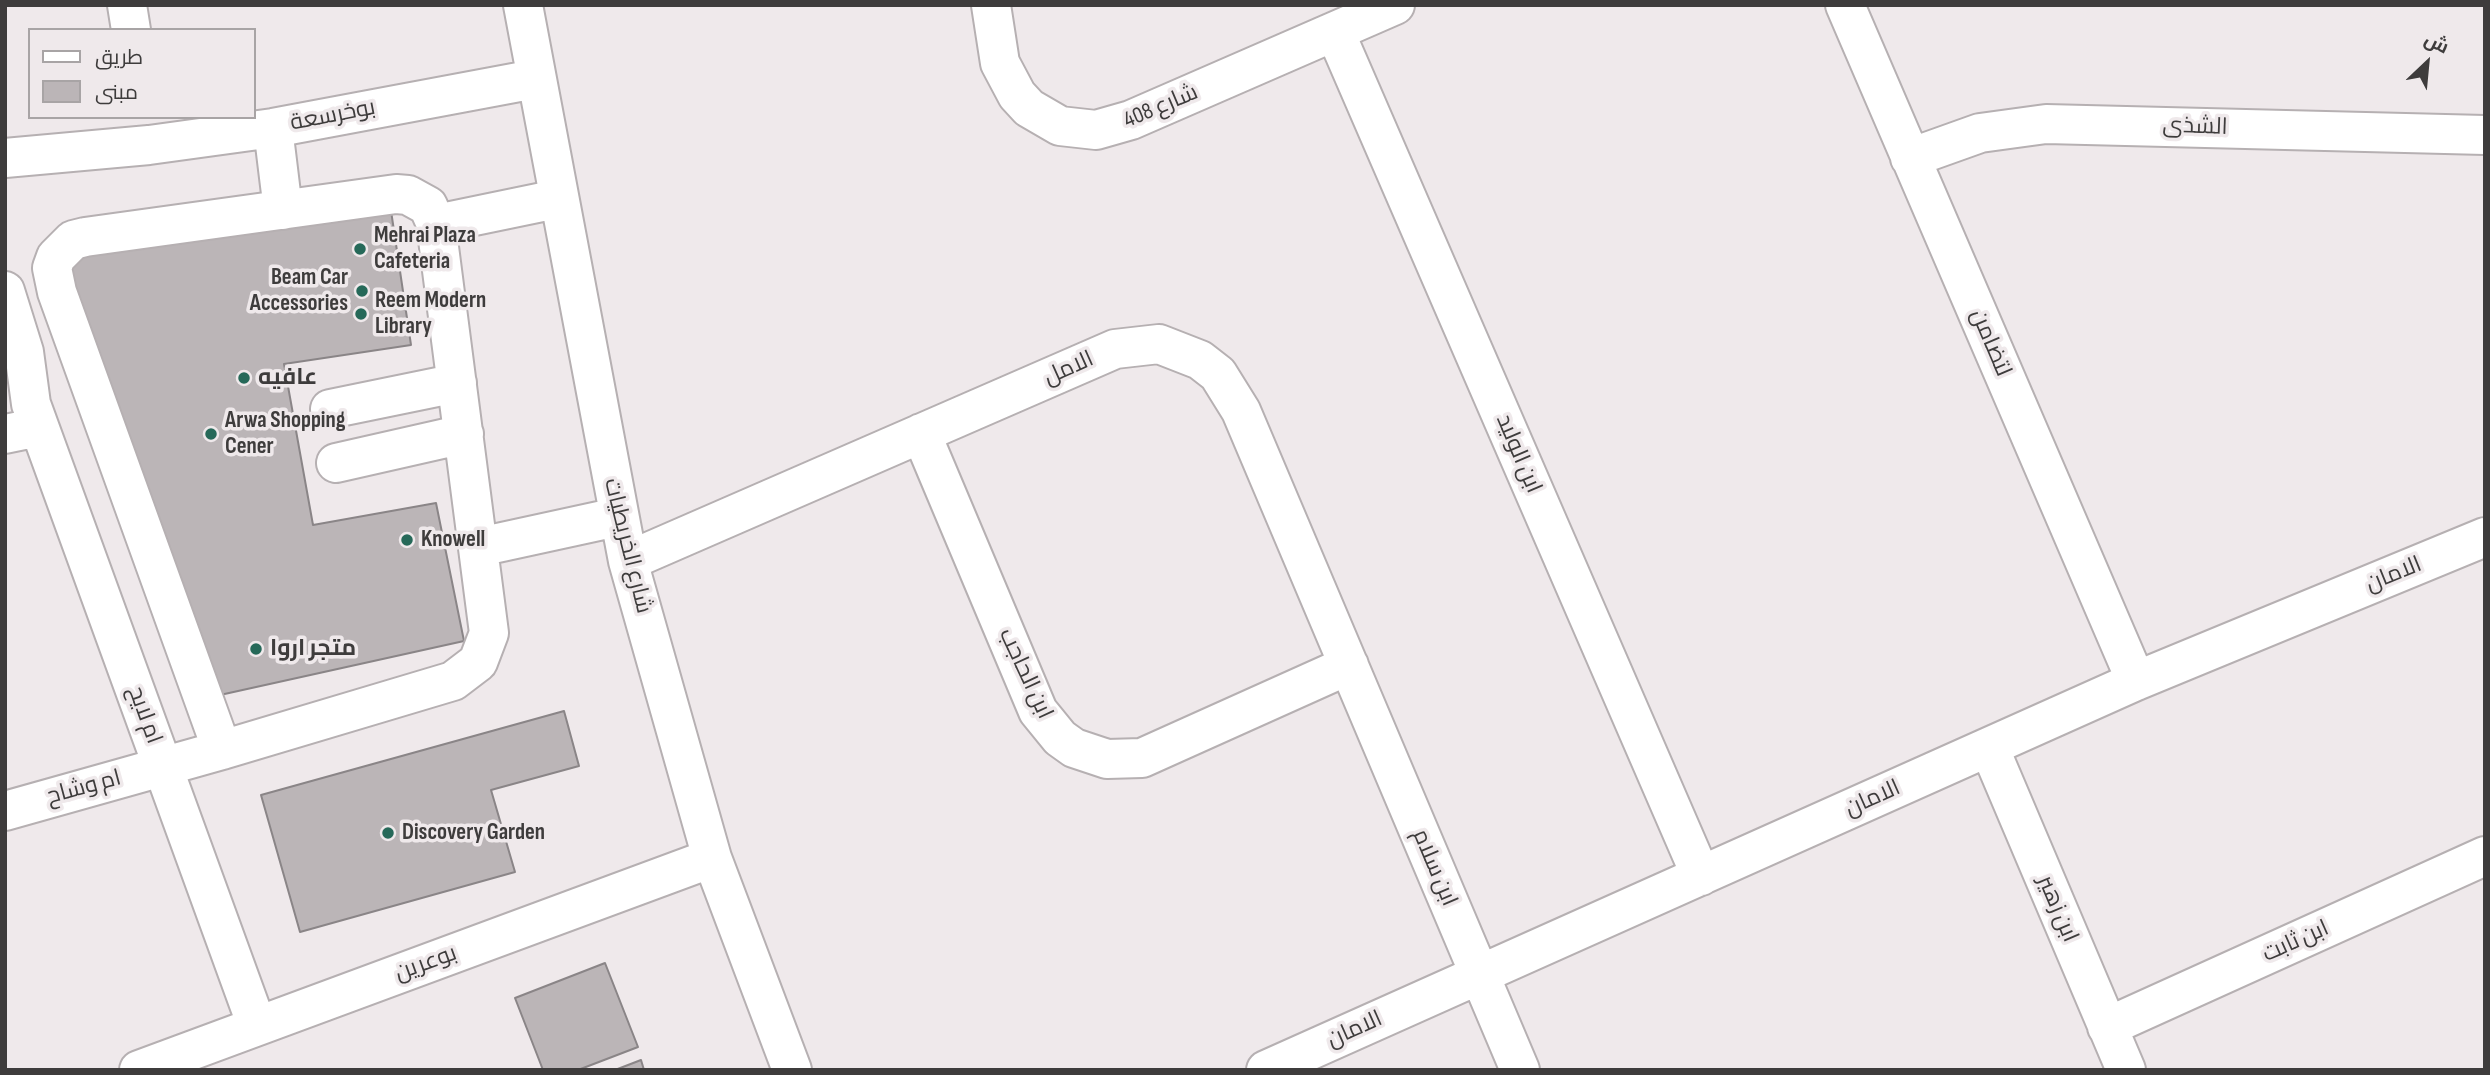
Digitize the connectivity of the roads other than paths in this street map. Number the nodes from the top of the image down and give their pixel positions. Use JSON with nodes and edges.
{"nodes":[{"id":1,"x":127,"y":5,"type":"edge"},
{"id":2,"x":523,"y":5,"type":"edge"},
{"id":3,"x":991,"y":5,"type":"edge"},
{"id":4,"x":1395,"y":5,"type":"edge"},
{"id":5,"x":1844,"y":5,"type":"edge"},
{"id":6,"x":131,"y":28,"type":"edge"},
{"id":7,"x":1335,"y":32,"type":"junction"},
{"id":8,"x":535,"y":79,"type":"junction"},
{"id":9,"x":273,"y":128,"type":"junction"},
{"id":10,"x":147,"y":131,"type":"edge"},
{"id":11,"x":2485,"y":135,"type":"edge"},
{"id":12,"x":5,"y":158,"type":"edge"},
{"id":13,"x":1910,"y":158,"type":"junction"},
{"id":14,"x":557,"y":199,"type":"junction"},
{"id":15,"x":283,"y":210,"type":"junction"},
{"id":16,"x":436,"y":225,"type":"junction"},
{"id":17,"x":5,"y":291,"type":"edge"},
{"id":18,"x":5,"y":377,"type":"edge"},
{"id":19,"x":457,"y":383,"type":"junction"},
{"id":20,"x":330,"y":409,"type":"dead end"},
{"id":21,"x":25,"y":422,"type":"edge"},
{"id":22,"x":922,"y":433,"type":"junction"},
{"id":23,"x":464,"y":435,"type":"junction"},
{"id":24,"x":336,"y":463,"type":"dead end"},
{"id":25,"x":617,"y":517,"type":"junction"},
{"id":26,"x":2485,"y":537,"type":"edge"},
{"id":27,"x":479,"y":548,"type":"junction"},
{"id":28,"x":628,"y":561,"type":"junction"},
{"id":29,"x":1349,"y":665,"type":"junction"},
{"id":30,"x":2136,"y":681,"type":"junction"},
{"id":31,"x":1989,"y":747,"type":"junction"},
{"id":32,"x":222,"y":750,"type":"junction"},
{"id":33,"x":163,"y":767,"type":"junction"},
{"id":34,"x":5,"y":811,"type":"edge"},
{"id":35,"x":2485,"y":856,"type":"edge"},
{"id":36,"x":712,"y":858,"type":"junction"},
{"id":37,"x":1701,"y":876,"type":"junction"},
{"id":38,"x":1479,"y":975,"type":"junction"},
{"id":39,"x":257,"y":1026,"type":"junction"},
{"id":40,"x":2107,"y":1027,"type":"junction"},
{"id":41,"x":139,"y":1070,"type":"edge"},
{"id":42,"x":792,"y":1070,"type":"edge"},
{"id":43,"x":1265,"y":1070,"type":"edge"},
{"id":44,"x":1520,"y":1070,"type":"edge"},
{"id":45,"x":2126,"y":1070,"type":"edge"}],
"edges":[{"from":1,"to":6,"type":"street"},
{"from":2,"to":8,"type":"street","name":"شارع الخريطيات"},
{"from":3,"to":7,"type":"street","name":"شارع 408"},
{"from":4,"to":7,"type":"street","name":"شارع 408"},
{"from":5,"to":13,"type":"street","name":"لتضامن"},
{"from":7,"to":37,"type":"street","name":"ابن الوليد"},
{"from":8,"to":9,"type":"street","name":"بوخرسعة"},
{"from":8,"to":14,"type":"street","name":"شارع الخريطيات"},
{"from":9,"to":10,"type":"street","name":"بوخرسعة"},
{"from":9,"to":15,"type":"street"},
{"from":10,"to":12,"type":"street","name":"بوخرسعة"},
{"from":11,"to":13,"type":"street","name":"الشذى"},
{"from":13,"to":30,"type":"street","name":"لتضامن"},
{"from":14,"to":16,"type":"street"},
{"from":14,"to":25,"type":"street","name":"شارع الخريطيات"},
{"from":15,"to":16,"type":"street"},
{"from":15,"to":32,"type":"street"},
{"from":16,"to":19,"type":"street","name":"ام وشاح"},
{"from":17,"to":21,"type":"street","name":"ام لايح"},
{"from":18,"to":21,"type":"street","name":"ام لايح"},
{"from":19,"to":20,"type":"street"},
{"from":19,"to":23,"type":"street","name":"ام وشاح"},
{"from":21,"to":33,"type":"street","name":"ام لايح"},
{"from":22,"to":28,"type":"street","name":"الامل"},
{"from":22,"to":29,"type":"street","name":"الامل"},
{"from":22,"to":29,"type":"street","name":"ابن الحاجب"},
{"from":23,"to":24,"type":"street"},
{"from":23,"to":27,"type":"street","name":"ام وشاح"},
{"from":25,"to":27,"type":"street"},
{"from":25,"to":28,"type":"street","name":"شارع الخريطيات"},
{"from":26,"to":30,"type":"street","name":"الامان"},
{"from":27,"to":32,"type":"street","name":"ام وشاح"},
{"from":28,"to":36,"type":"street","name":"شارع الخريطيات"},
{"from":29,"to":38,"type":"street","name":"ابن سلام"},
{"from":30,"to":31,"type":"street","name":"الامان"},
{"from":31,"to":37,"type":"street","name":"الامان"},
{"from":31,"to":40,"type":"street","name":"ابن زهير"},
{"from":32,"to":33,"type":"street","name":"ام وشاح"},
{"from":33,"to":34,"type":"street","name":"ام وشاح"},
{"from":33,"to":39,"type":"street","name":"ام لايح"},
{"from":35,"to":40,"type":"street","name":"ابن ثابت"},
{"from":36,"to":39,"type":"street","name":"بوعرين"},
{"from":36,"to":42,"type":"street","name":"شارع الخريطيات"},
{"from":37,"to":38,"type":"street","name":"الامان"},
{"from":38,"to":43,"type":"street","name":"الامان"},
{"from":38,"to":44,"type":"street","name":"ابن سلام"},
{"from":39,"to":41,"type":"street","name":"بوعرين"},
{"from":40,"to":45,"type":"street","name":"ابن زهير"}]}
